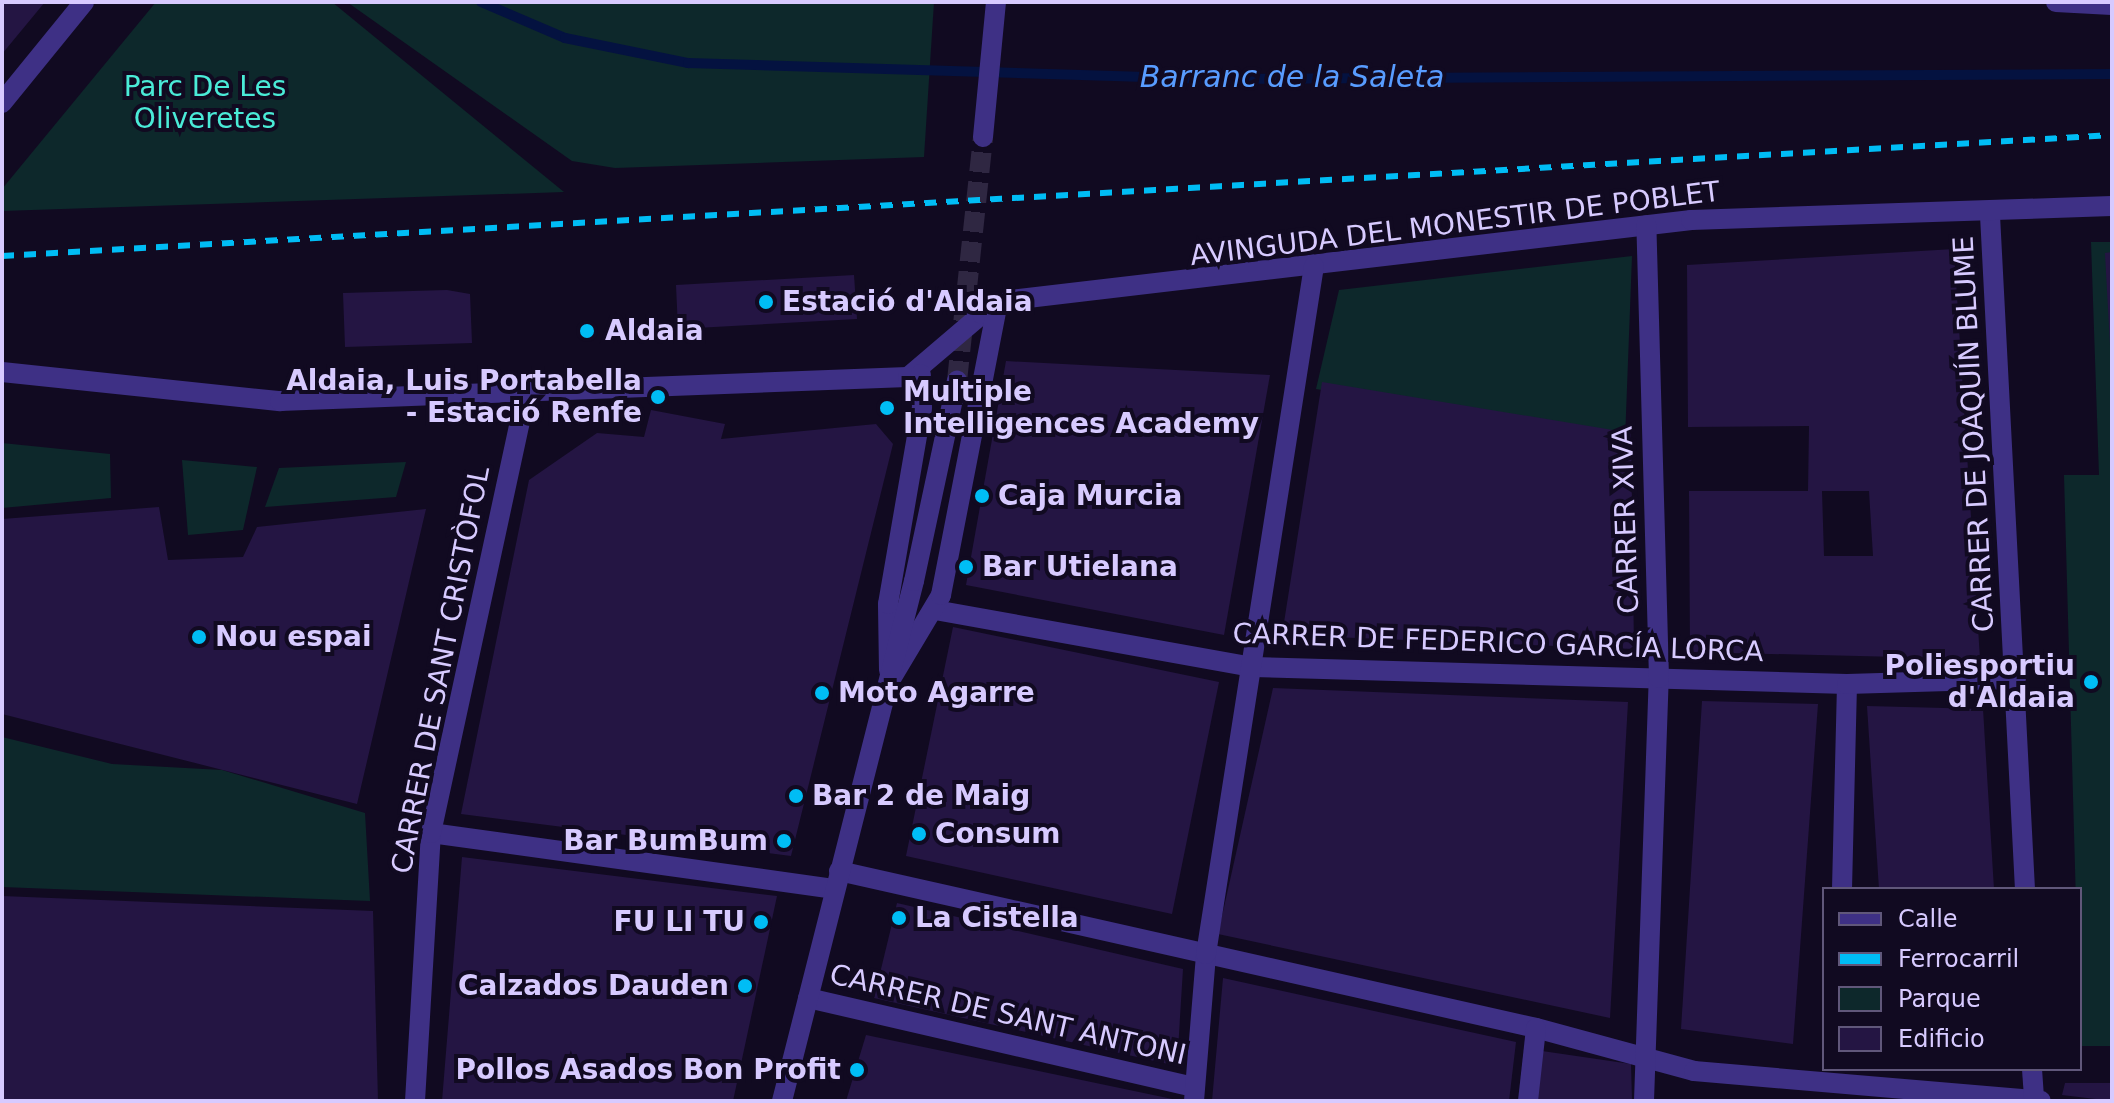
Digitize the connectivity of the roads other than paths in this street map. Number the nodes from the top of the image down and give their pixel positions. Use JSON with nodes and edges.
{"nodes":[{"id":1,"x":84,"y":2,"type":"edge"},
{"id":2,"x":996,"y":2,"type":"edge"},
{"id":3,"x":2056,"y":2,"type":"edge"},
{"id":4,"x":2112,"y":5,"type":"edge"},
{"id":5,"x":2,"y":103,"type":"edge"},
{"id":6,"x":983,"y":137,"type":"tunnel mouth"},
{"id":7,"x":2112,"y":206,"type":"edge"},
{"id":8,"x":1990,"y":215,"type":"junction"},
{"id":9,"x":1646,"y":225,"type":"junction"},
{"id":10,"x":1314,"y":266,"type":"junction"},
{"id":11,"x":997,"y":306,"type":"junction"},
{"id":12,"x":2,"y":372,"type":"edge"},
{"id":13,"x":921,"y":374,"type":"junction"},
{"id":14,"x":957,"y":381,"type":"tunnel mouth"},
{"id":15,"x":526,"y":395,"type":"junction"},
{"id":16,"x":935,"y":610,"type":"junction"},
{"id":17,"x":1253,"y":667,"type":"junction"},
{"id":18,"x":1659,"y":678,"type":"junction"},
{"id":19,"x":2016,"y":679,"type":"junction"},
{"id":20,"x":889,"y":682,"type":"junction"},
{"id":21,"x":1847,"y":684,"type":"junction"},
{"id":22,"x":431,"y":833,"type":"junction"},
{"id":23,"x":837,"y":880,"type":"junction"},
{"id":24,"x":1842,"y":887,"type":"edge"},
{"id":25,"x":2025,"y":887,"type":"edge"},
{"id":26,"x":1206,"y":954,"type":"junction"},
{"id":27,"x":808,"y":998,"type":"junction"},
{"id":28,"x":1536,"y":1028,"type":"junction"},
{"id":29,"x":1642,"y":1054,"type":"junction"},
{"id":30,"x":2032,"y":1071,"type":"edge"},
{"id":31,"x":1837,"y":1086,"type":"edge"},
{"id":32,"x":1195,"y":1094,"type":"edge"},
{"id":33,"x":2037,"y":1099,"type":"edge"},
{"id":34,"x":415,"y":1101,"type":"edge"},
{"id":35,"x":782,"y":1101,"type":"edge"},
{"id":36,"x":1528,"y":1101,"type":"edge"},
{"id":37,"x":1644,"y":1101,"type":"edge"}],
"edges":[{"from":1,"to":5,"type":"street"},
{"from":2,"to":6,"type":"street"},
{"from":3,"to":4,"type":"street"},
{"from":7,"to":8,"type":"street","name":"AVINGUDA DEL MONESTIR DE POBLET"},
{"from":8,"to":9,"type":"street","name":"AVINGUDA DEL MONESTIR DE POBLET"},
{"from":8,"to":19,"type":"street","name":"CARRER DE JOAQUÍN BLUME"},
{"from":9,"to":10,"type":"street","name":"AVINGUDA DEL MONESTIR DE POBLET"},
{"from":9,"to":18,"type":"street","name":"CARRER XIVA"},
{"from":10,"to":11,"type":"street","name":"AVINGUDA DEL MONESTIR DE POBLET"},
{"from":10,"to":17,"type":"street"},
{"from":11,"to":13,"type":"street"},
{"from":11,"to":16,"type":"street"},
{"from":12,"to":15,"type":"street"},
{"from":13,"to":15,"type":"street"},
{"from":13,"to":20,"type":"street"},
{"from":14,"to":20,"type":"street"},
{"from":15,"to":22,"type":"street","name":"CARRER DE SANT CRISTÒFOL"},
{"from":16,"to":17,"type":"street","name":"CARRER DE FEDERICO GARCÍA LORCA"},
{"from":16,"to":20,"type":"street"},
{"from":17,"to":18,"type":"street","name":"CARRER DE FEDERICO GARCÍA LORCA"},
{"from":17,"to":26,"type":"street"},
{"from":18,"to":21,"type":"street","name":"CARRER DE FEDERICO GARCÍA LORCA"},
{"from":18,"to":29,"type":"street","name":"CARRER XIVA"},
{"from":19,"to":21,"type":"street","name":"CARRER DE FEDERICO GARCÍA LORCA"},
{"from":19,"to":25,"type":"street","name":"CARRER DE JOAQUÍN BLUME"},
{"from":20,"to":23,"type":"street"},
{"from":21,"to":24,"type":"street"},
{"from":22,"to":23,"type":"street"},
{"from":22,"to":34,"type":"street","name":"CARRER DE SANT CRISTÒFOL"},
{"from":23,"to":26,"type":"street"},
{"from":23,"to":27,"type":"street"},
{"from":26,"to":28,"type":"street"},
{"from":26,"to":32,"type":"street"},
{"from":27,"to":32,"type":"street","name":"CARRER DE SANT ANTONI"},
{"from":27,"to":35,"type":"street"},
{"from":28,"to":29,"type":"street"},
{"from":28,"to":36,"type":"street"},
{"from":29,"to":31,"type":"street"},
{"from":29,"to":37,"type":"street","name":"CARRER XIVA"},
{"from":30,"to":33,"type":"street"},
{"from":31,"to":33,"type":"street"}]}
